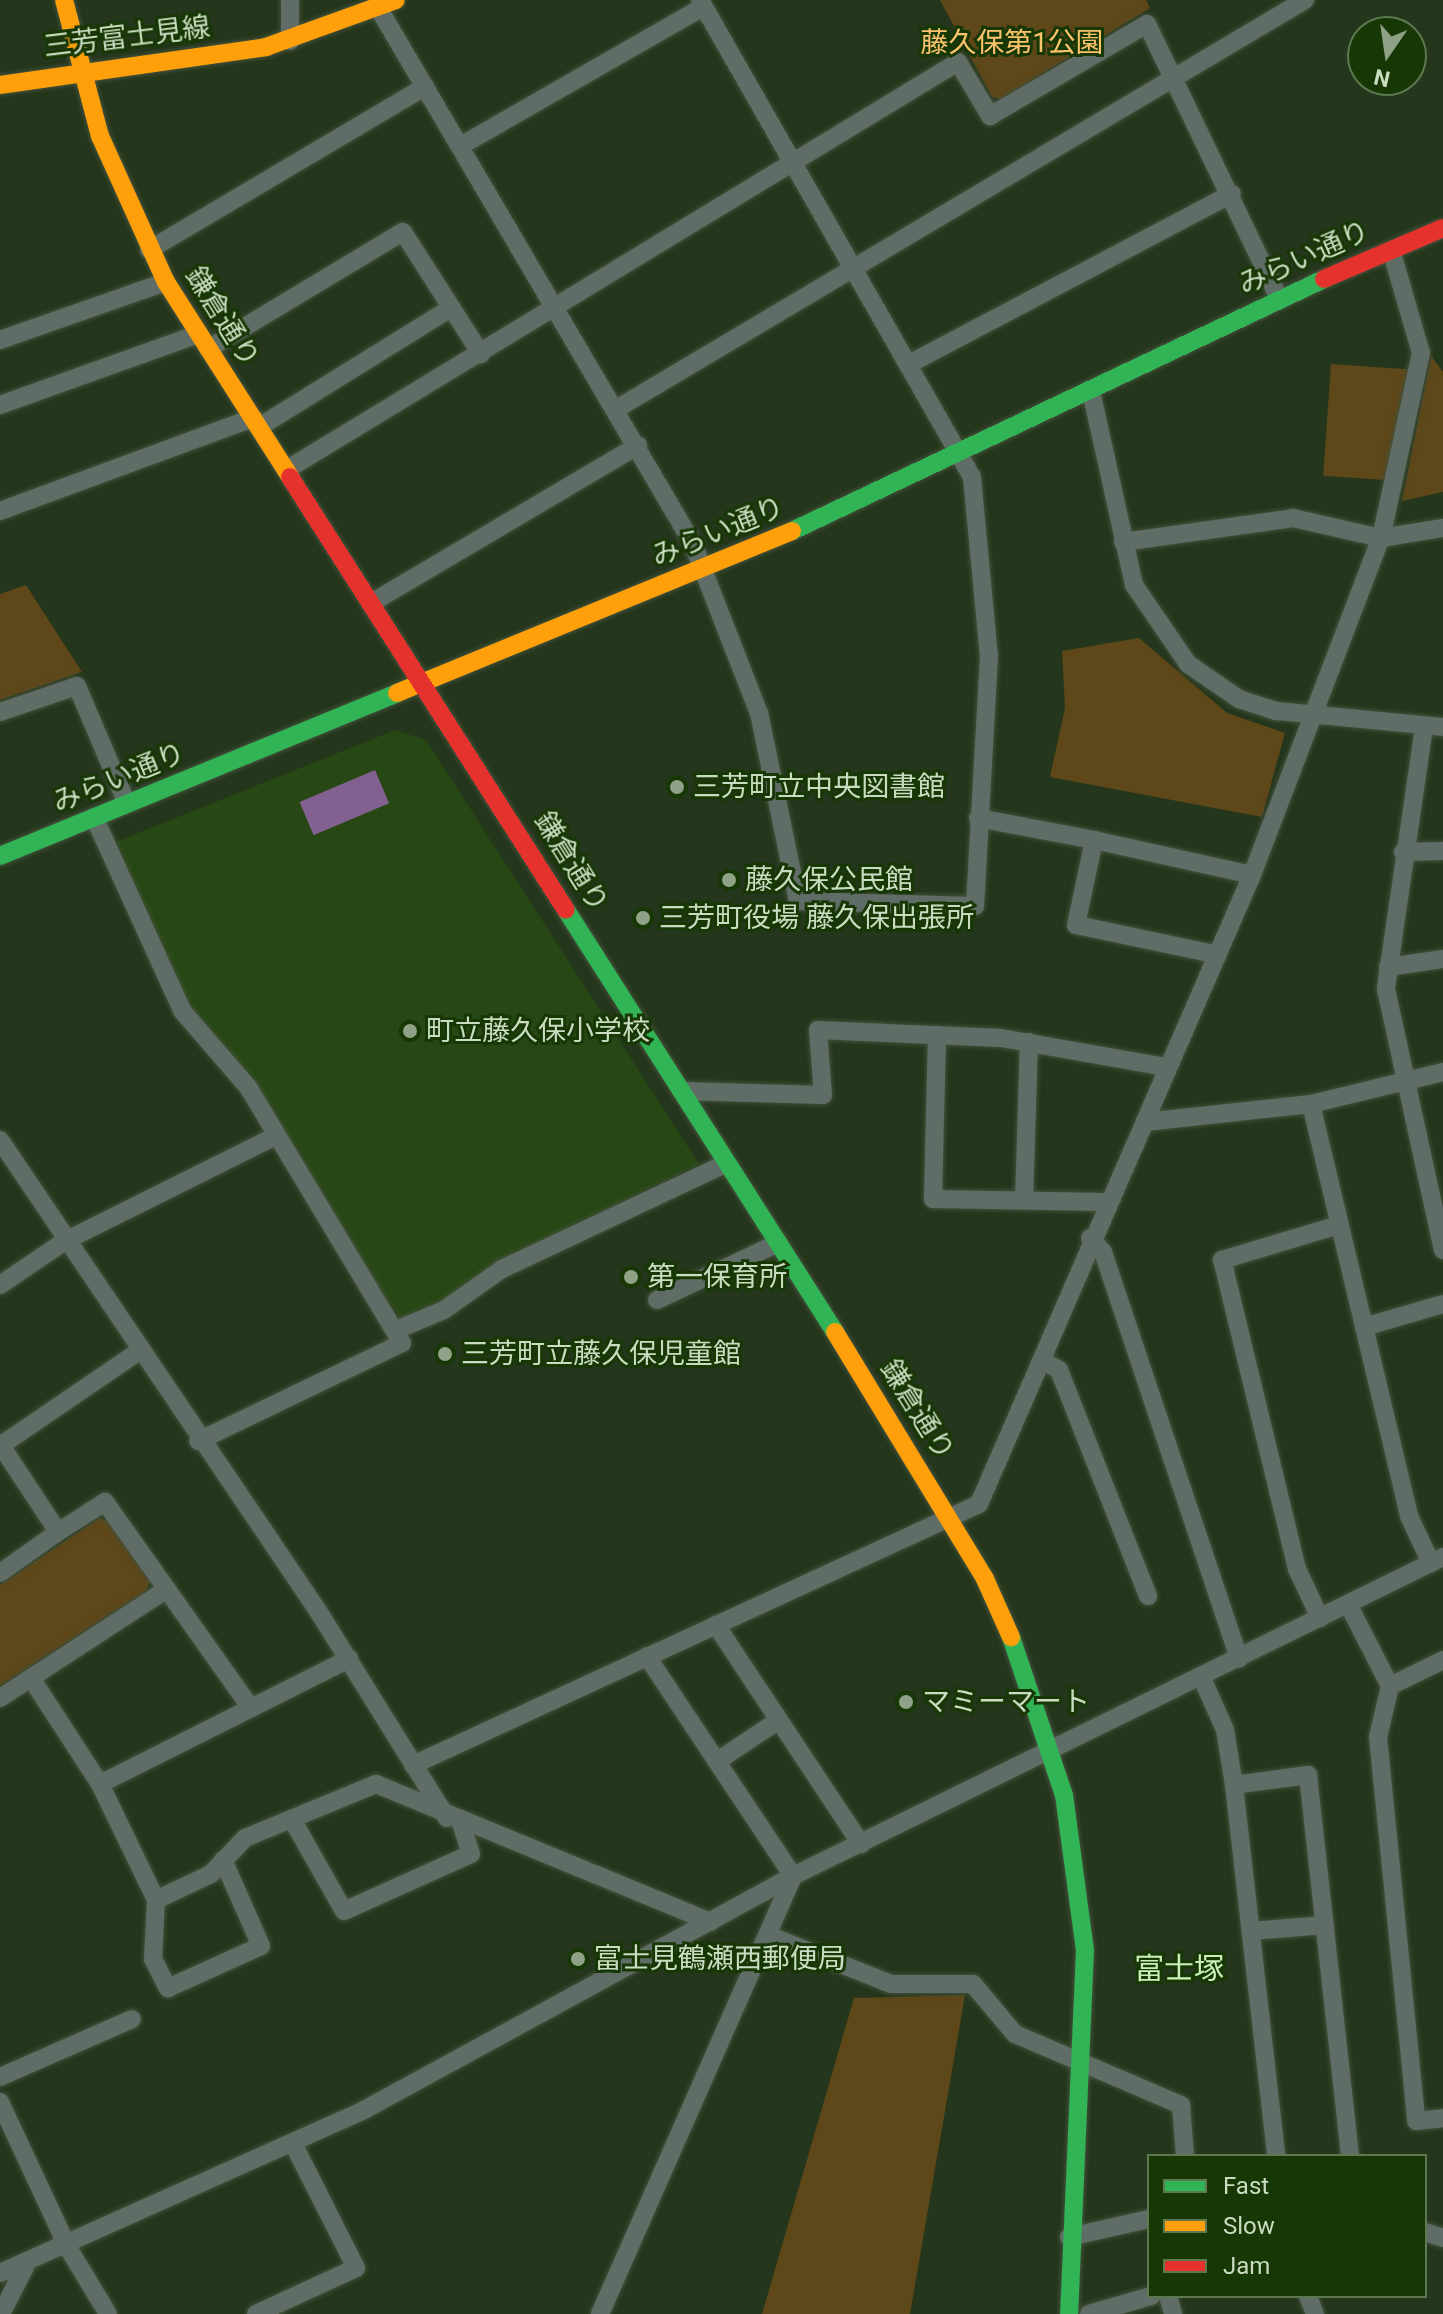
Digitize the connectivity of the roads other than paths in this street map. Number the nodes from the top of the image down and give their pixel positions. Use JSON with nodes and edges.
{"nodes":[{"id":1,"x":64,"y":0,"type":"edge"},
{"id":2,"x":290,"y":0,"type":"edge"},
{"id":3,"x":396,"y":0,"type":"edge"},
{"id":4,"x":1305,"y":0,"type":"edge"},
{"id":5,"x":701,"y":3,"type":"edge"},
{"id":6,"x":379,"y":9,"type":"junction"},
{"id":7,"x":290,"y":41,"type":"junction"},
{"id":8,"x":80,"y":71,"type":"junction"},
{"id":9,"x":1174,"y":75,"type":"junction"},
{"id":10,"x":0,"y":85,"type":"edge"},
{"id":11,"x":425,"y":87,"type":"junction"},
{"id":12,"x":462,"y":145,"type":"junction"},
{"id":13,"x":795,"y":162,"type":"junction"},
{"id":14,"x":1232,"y":194,"type":"junction"},
{"id":15,"x":1443,"y":228,"type":"edge"},
{"id":16,"x":149,"y":250,"type":"junction"},
{"id":17,"x":1391,"y":250,"type":"junction"},
{"id":18,"x":854,"y":265,"type":"junction"},
{"id":19,"x":166,"y":282,"type":"junction"},
{"id":20,"x":1279,"y":298,"type":"junction"},
{"id":21,"x":559,"y":307,"type":"junction"},
{"id":22,"x":451,"y":308,"type":"junction"},
{"id":23,"x":0,"y":340,"type":"edge"},
{"id":24,"x":203,"y":342,"type":"junction"},
{"id":25,"x":481,"y":354,"type":"junction"},
{"id":26,"x":909,"y":364,"type":"junction"},
{"id":27,"x":1091,"y":391,"type":"junction"},
{"id":28,"x":0,"y":405,"type":"edge"},
{"id":29,"x":618,"y":408,"type":"junction"},
{"id":30,"x":256,"y":423,"type":"junction"},
{"id":31,"x":638,"y":445,"type":"junction"},
{"id":32,"x":962,"y":454,"type":"junction"},
{"id":33,"x":286,"y":470,"type":"junction"},
{"id":34,"x":0,"y":511,"type":"edge"},
{"id":35,"x":1443,"y":528,"type":"edge"},
{"id":36,"x":1381,"y":538,"type":"junction"},
{"id":37,"x":1123,"y":542,"type":"junction"},
{"id":38,"x":703,"y":567,"type":"junction"},
{"id":39,"x":373,"y":602,"type":"junction"},
{"id":40,"x":427,"y":687,"type":"junction"},
{"id":41,"x":0,"y":712,"type":"edge"},
{"id":42,"x":1311,"y":716,"type":"junction"},
{"id":43,"x":1434,"y":727,"type":"edge"},
{"id":44,"x":127,"y":804,"type":"junction"},
{"id":45,"x":94,"y":817,"type":"junction"},
{"id":46,"x":978,"y":818,"type":"junction"},
{"id":47,"x":1094,"y":840,"type":"junction"},
{"id":48,"x":1443,"y":851,"type":"edge"},
{"id":49,"x":1403,"y":852,"type":"junction"},
{"id":50,"x":0,"y":856,"type":"edge"},
{"id":51,"x":1252,"y":875,"type":"junction"},
{"id":52,"x":1214,"y":954,"type":"junction"},
{"id":53,"x":1443,"y":959,"type":"edge"},
{"id":54,"x":1388,"y":967,"type":"junction"},
{"id":55,"x":937,"y":1035,"type":"junction"},
{"id":56,"x":1029,"y":1042,"type":"junction"},
{"id":57,"x":1166,"y":1067,"type":"junction"},
{"id":58,"x":1443,"y":1072,"type":"edge"},
{"id":59,"x":1402,"y":1082,"type":"junction"},
{"id":60,"x":681,"y":1091,"type":"junction"},
{"id":61,"x":1311,"y":1104,"type":"junction"},
{"id":62,"x":1145,"y":1122,"type":"junction"},
{"id":63,"x":276,"y":1136,"type":"junction"},
{"id":64,"x":0,"y":1140,"type":"edge"},
{"id":65,"x":727,"y":1163,"type":"junction"},
{"id":66,"x":1024,"y":1200,"type":"junction"},
{"id":67,"x":1104,"y":1202,"type":"junction"},
{"id":68,"x":1339,"y":1225,"type":"junction"},
{"id":69,"x":1090,"y":1238,"type":"junction"},
{"id":70,"x":65,"y":1241,"type":"junction"},
{"id":71,"x":778,"y":1243,"type":"junction"},
{"id":72,"x":1443,"y":1250,"type":"edge"},
{"id":73,"x":0,"y":1285,"type":"edge"},
{"id":74,"x":657,"y":1300,"type":"dead end"},
{"id":75,"x":1443,"y":1304,"type":"edge"},
{"id":76,"x":1364,"y":1327,"type":"junction"},
{"id":77,"x":396,"y":1330,"type":"junction"},
{"id":78,"x":138,"y":1352,"type":"junction"},
{"id":79,"x":1043,"y":1361,"type":"junction"},
{"id":80,"x":198,"y":1441,"type":"junction"},
{"id":81,"x":0,"y":1445,"type":"edge"},
{"id":82,"x":952,"y":1520,"type":"junction"},
{"id":83,"x":58,"y":1532,"type":"junction"},
{"id":84,"x":1437,"y":1560,"type":"edge"},
{"id":85,"x":0,"y":1573,"type":"edge"},
{"id":86,"x":167,"y":1589,"type":"junction"},
{"id":87,"x":1148,"y":1596,"type":"dead end"},
{"id":88,"x":1348,"y":1604,"type":"junction"},
{"id":89,"x":1320,"y":1618,"type":"junction"},
{"id":90,"x":716,"y":1625,"type":"junction"},
{"id":91,"x":647,"y":1656,"type":"junction"},
{"id":92,"x":349,"y":1659,"type":"junction"},
{"id":93,"x":1239,"y":1659,"type":"junction"},
{"id":94,"x":1443,"y":1660,"type":"edge"},
{"id":95,"x":1201,"y":1676,"type":"junction"},
{"id":96,"x":33,"y":1681,"type":"junction"},
{"id":97,"x":1390,"y":1686,"type":"junction"},
{"id":98,"x":0,"y":1698,"type":"edge"},
{"id":99,"x":251,"y":1708,"type":"junction"},
{"id":100,"x":779,"y":1720,"type":"junction"},
{"id":101,"x":1052,"y":1746,"type":"junction"},
{"id":102,"x":719,"y":1760,"type":"junction"},
{"id":103,"x":413,"y":1765,"type":"junction"},
{"id":104,"x":100,"y":1784,"type":"junction"},
{"id":105,"x":1234,"y":1785,"type":"junction"},
{"id":106,"x":293,"y":1821,"type":"junction"},
{"id":107,"x":454,"y":1821,"type":"junction"},
{"id":108,"x":861,"y":1844,"type":"junction"},
{"id":109,"x":223,"y":1860,"type":"junction"},
{"id":110,"x":793,"y":1876,"type":"junction"},
{"id":111,"x":156,"y":1900,"type":"junction"},
{"id":112,"x":711,"y":1922,"type":"junction"},
{"id":113,"x":1325,"y":1925,"type":"junction"},
{"id":114,"x":1251,"y":1931,"type":"junction"},
{"id":115,"x":768,"y":1935,"type":"junction"},
{"id":116,"x":132,"y":2019,"type":"dead end"},
{"id":117,"x":1082,"y":2066,"type":"junction"},
{"id":118,"x":0,"y":2077,"type":"edge"},
{"id":119,"x":0,"y":2102,"type":"edge"},
{"id":120,"x":1443,"y":2118,"type":"edge"},
{"id":121,"x":294,"y":2145,"type":"junction"},
{"id":122,"x":1185,"y":2154,"type":"edge"},
{"id":123,"x":1276,"y":2154,"type":"edge"},
{"id":124,"x":1350,"y":2154,"type":"edge"},
{"id":125,"x":1147,"y":2219,"type":"edge"},
{"id":126,"x":1069,"y":2237,"type":"junction"},
{"id":127,"x":67,"y":2246,"type":"junction"},
{"id":128,"x":25,"y":2267,"type":"junction"},
{"id":129,"x":0,"y":2273,"type":"edge"},
{"id":130,"x":1147,"y":2297,"type":"edge"},
{"id":131,"x":1,"y":2314,"type":"edge"},
{"id":132,"x":108,"y":2314,"type":"edge"},
{"id":133,"x":256,"y":2314,"type":"edge"},
{"id":134,"x":600,"y":2314,"type":"edge"},
{"id":135,"x":1069,"y":2314,"type":"edge"},
{"id":136,"x":1089,"y":2314,"type":"edge"}],
"edges":[{"from":1,"to":8,"type":"street","name":"鎌倉通り"},
{"from":2,"to":7,"type":"street"},
{"from":3,"to":6,"type":"street","name":"三芳富士見線"},
{"from":4,"to":9,"type":"street"},
{"from":5,"to":12,"type":"street"},
{"from":5,"to":13,"type":"street"},
{"from":6,"to":7,"type":"street","name":"三芳富士見線"},
{"from":6,"to":11,"type":"street"},
{"from":7,"to":8,"type":"street","name":"三芳富士見線"},
{"from":8,"to":10,"type":"street","name":"三芳富士見線"},
{"from":8,"to":16,"type":"street","name":"鎌倉通り"},
{"from":9,"to":13,"type":"street"},
{"from":9,"to":14,"type":"street"},
{"from":9,"to":18,"type":"street"},
{"from":11,"to":12,"type":"street"},
{"from":11,"to":16,"type":"street"},
{"from":12,"to":21,"type":"street"},
{"from":13,"to":18,"type":"street"},
{"from":13,"to":21,"type":"street"},
{"from":14,"to":20,"type":"street"},
{"from":14,"to":26,"type":"street"},
{"from":15,"to":17,"type":"street","name":"みらい通り"},
{"from":16,"to":19,"type":"street","name":"鎌倉通り"},
{"from":17,"to":20,"type":"street","name":"みらい通り"},
{"from":17,"to":36,"type":"street"},
{"from":18,"to":26,"type":"street"},
{"from":18,"to":29,"type":"street"},
{"from":19,"to":23,"type":"street"},
{"from":19,"to":24,"type":"street","name":"鎌倉通り"},
{"from":20,"to":27,"type":"street","name":"みらい通り"},
{"from":21,"to":25,"type":"street"},
{"from":21,"to":29,"type":"street"},
{"from":22,"to":24,"type":"street"},
{"from":22,"to":25,"type":"street"},
{"from":22,"to":30,"type":"street"},
{"from":24,"to":28,"type":"street"},
{"from":24,"to":30,"type":"street","name":"鎌倉通り"},
{"from":25,"to":33,"type":"street"},
{"from":26,"to":32,"type":"street"},
{"from":27,"to":32,"type":"street","name":"みらい通り"},
{"from":27,"to":37,"type":"street"},
{"from":29,"to":31,"type":"street"},
{"from":30,"to":33,"type":"street","name":"鎌倉通り"},
{"from":30,"to":34,"type":"street"},
{"from":31,"to":38,"type":"street"},
{"from":31,"to":39,"type":"street"},
{"from":32,"to":38,"type":"street","name":"みらい通り"},
{"from":32,"to":46,"type":"street"},
{"from":33,"to":39,"type":"street","name":"鎌倉通り"},
{"from":35,"to":36,"type":"street"},
{"from":36,"to":37,"type":"street"},
{"from":36,"to":42,"type":"street"},
{"from":37,"to":42,"type":"street"},
{"from":38,"to":40,"type":"street","name":"みらい通り"},
{"from":38,"to":46,"type":"street"},
{"from":39,"to":40,"type":"street","name":"鎌倉通り"},
{"from":40,"to":44,"type":"street","name":"みらい通り"},
{"from":40,"to":60,"type":"street","name":"鎌倉通り"},
{"from":41,"to":44,"type":"street"},
{"from":42,"to":43,"type":"street"},
{"from":42,"to":51,"type":"street"},
{"from":43,"to":49,"type":"street"},
{"from":44,"to":45,"type":"street","name":"みらい通り"},
{"from":45,"to":50,"type":"street","name":"みらい通り"},
{"from":45,"to":63,"type":"street"},
{"from":46,"to":47,"type":"street"},
{"from":47,"to":51,"type":"street"},
{"from":47,"to":52,"type":"street"},
{"from":48,"to":49,"type":"street"},
{"from":49,"to":54,"type":"street"},
{"from":51,"to":52,"type":"street"},
{"from":52,"to":57,"type":"street"},
{"from":53,"to":54,"type":"street"},
{"from":54,"to":59,"type":"street"},
{"from":55,"to":56,"type":"street"},
{"from":55,"to":60,"type":"street"},
{"from":55,"to":66,"type":"street"},
{"from":56,"to":57,"type":"street"},
{"from":56,"to":66,"type":"street"},
{"from":57,"to":62,"type":"street"},
{"from":58,"to":59,"type":"street"},
{"from":59,"to":61,"type":"street"},
{"from":59,"to":72,"type":"street"},
{"from":60,"to":65,"type":"street","name":"鎌倉通り"},
{"from":61,"to":62,"type":"street"},
{"from":61,"to":68,"type":"street"},
{"from":62,"to":67,"type":"street"},
{"from":63,"to":70,"type":"street"},
{"from":63,"to":77,"type":"street"},
{"from":64,"to":70,"type":"street"},
{"from":65,"to":71,"type":"street","name":"鎌倉通り"},
{"from":65,"to":77,"type":"street"},
{"from":66,"to":67,"type":"street"},
{"from":67,"to":69,"type":"street"},
{"from":68,"to":76,"type":"street"},
{"from":68,"to":89,"type":"street"},
{"from":69,"to":79,"type":"street"},
{"from":69,"to":93,"type":"street"},
{"from":70,"to":73,"type":"street"},
{"from":70,"to":78,"type":"street"},
{"from":71,"to":74,"type":"street"},
{"from":71,"to":82,"type":"street","name":"鎌倉通り"},
{"from":75,"to":76,"type":"street"},
{"from":76,"to":84,"type":"street"},
{"from":77,"to":80,"type":"street"},
{"from":78,"to":80,"type":"street"},
{"from":78,"to":81,"type":"street"},
{"from":79,"to":82,"type":"street"},
{"from":79,"to":87,"type":"street"},
{"from":80,"to":92,"type":"street"},
{"from":81,"to":83,"type":"street"},
{"from":82,"to":90,"type":"street"},
{"from":82,"to":101,"type":"street","name":"鎌倉通り"},
{"from":83,"to":85,"type":"street"},
{"from":83,"to":86,"type":"street"},
{"from":84,"to":88,"type":"street"},
{"from":86,"to":96,"type":"street"},
{"from":86,"to":99,"type":"street"},
{"from":88,"to":89,"type":"street"},
{"from":88,"to":97,"type":"street"},
{"from":89,"to":93,"type":"street"},
{"from":90,"to":91,"type":"street"},
{"from":90,"to":100,"type":"street"},
{"from":91,"to":102,"type":"street"},
{"from":91,"to":103,"type":"street"},
{"from":92,"to":99,"type":"street"},
{"from":92,"to":103,"type":"street"},
{"from":93,"to":95,"type":"street"},
{"from":94,"to":97,"type":"street"},
{"from":95,"to":101,"type":"street"},
{"from":95,"to":105,"type":"street"},
{"from":96,"to":98,"type":"street"},
{"from":96,"to":104,"type":"street"},
{"from":97,"to":120,"type":"street"},
{"from":99,"to":104,"type":"street"},
{"from":100,"to":102,"type":"street"},
{"from":100,"to":108,"type":"street"},
{"from":101,"to":108,"type":"street"},
{"from":101,"to":117,"type":"street","name":"鎌倉通り"},
{"from":102,"to":110,"type":"street"},
{"from":103,"to":107,"type":"street"},
{"from":104,"to":111,"type":"street"},
{"from":105,"to":113,"type":"street"},
{"from":105,"to":114,"type":"street"},
{"from":106,"to":107,"type":"street"},
{"from":106,"to":107,"type":"street"},
{"from":106,"to":109,"type":"street"},
{"from":107,"to":112,"type":"street"},
{"from":108,"to":110,"type":"street"},
{"from":109,"to":111,"type":"street"},
{"from":109,"to":111,"type":"street"},
{"from":110,"to":112,"type":"street"},
{"from":110,"to":115,"type":"street"},
{"from":112,"to":121,"type":"street"},
{"from":113,"to":114,"type":"street"},
{"from":113,"to":124,"type":"street"},
{"from":114,"to":123,"type":"street"},
{"from":115,"to":117,"type":"street"},
{"from":115,"to":134,"type":"street"},
{"from":116,"to":118,"type":"street"},
{"from":117,"to":122,"type":"street"},
{"from":117,"to":126,"type":"street","name":"鎌倉通り"},
{"from":119,"to":127,"type":"street"},
{"from":121,"to":127,"type":"street"},
{"from":121,"to":133,"type":"street"},
{"from":125,"to":126,"type":"street"},
{"from":126,"to":135,"type":"street","name":"鎌倉通り"},
{"from":127,"to":128,"type":"street"},
{"from":127,"to":132,"type":"street"},
{"from":128,"to":129,"type":"street"},
{"from":128,"to":131,"type":"street"},
{"from":130,"to":136,"type":"street"}]}
